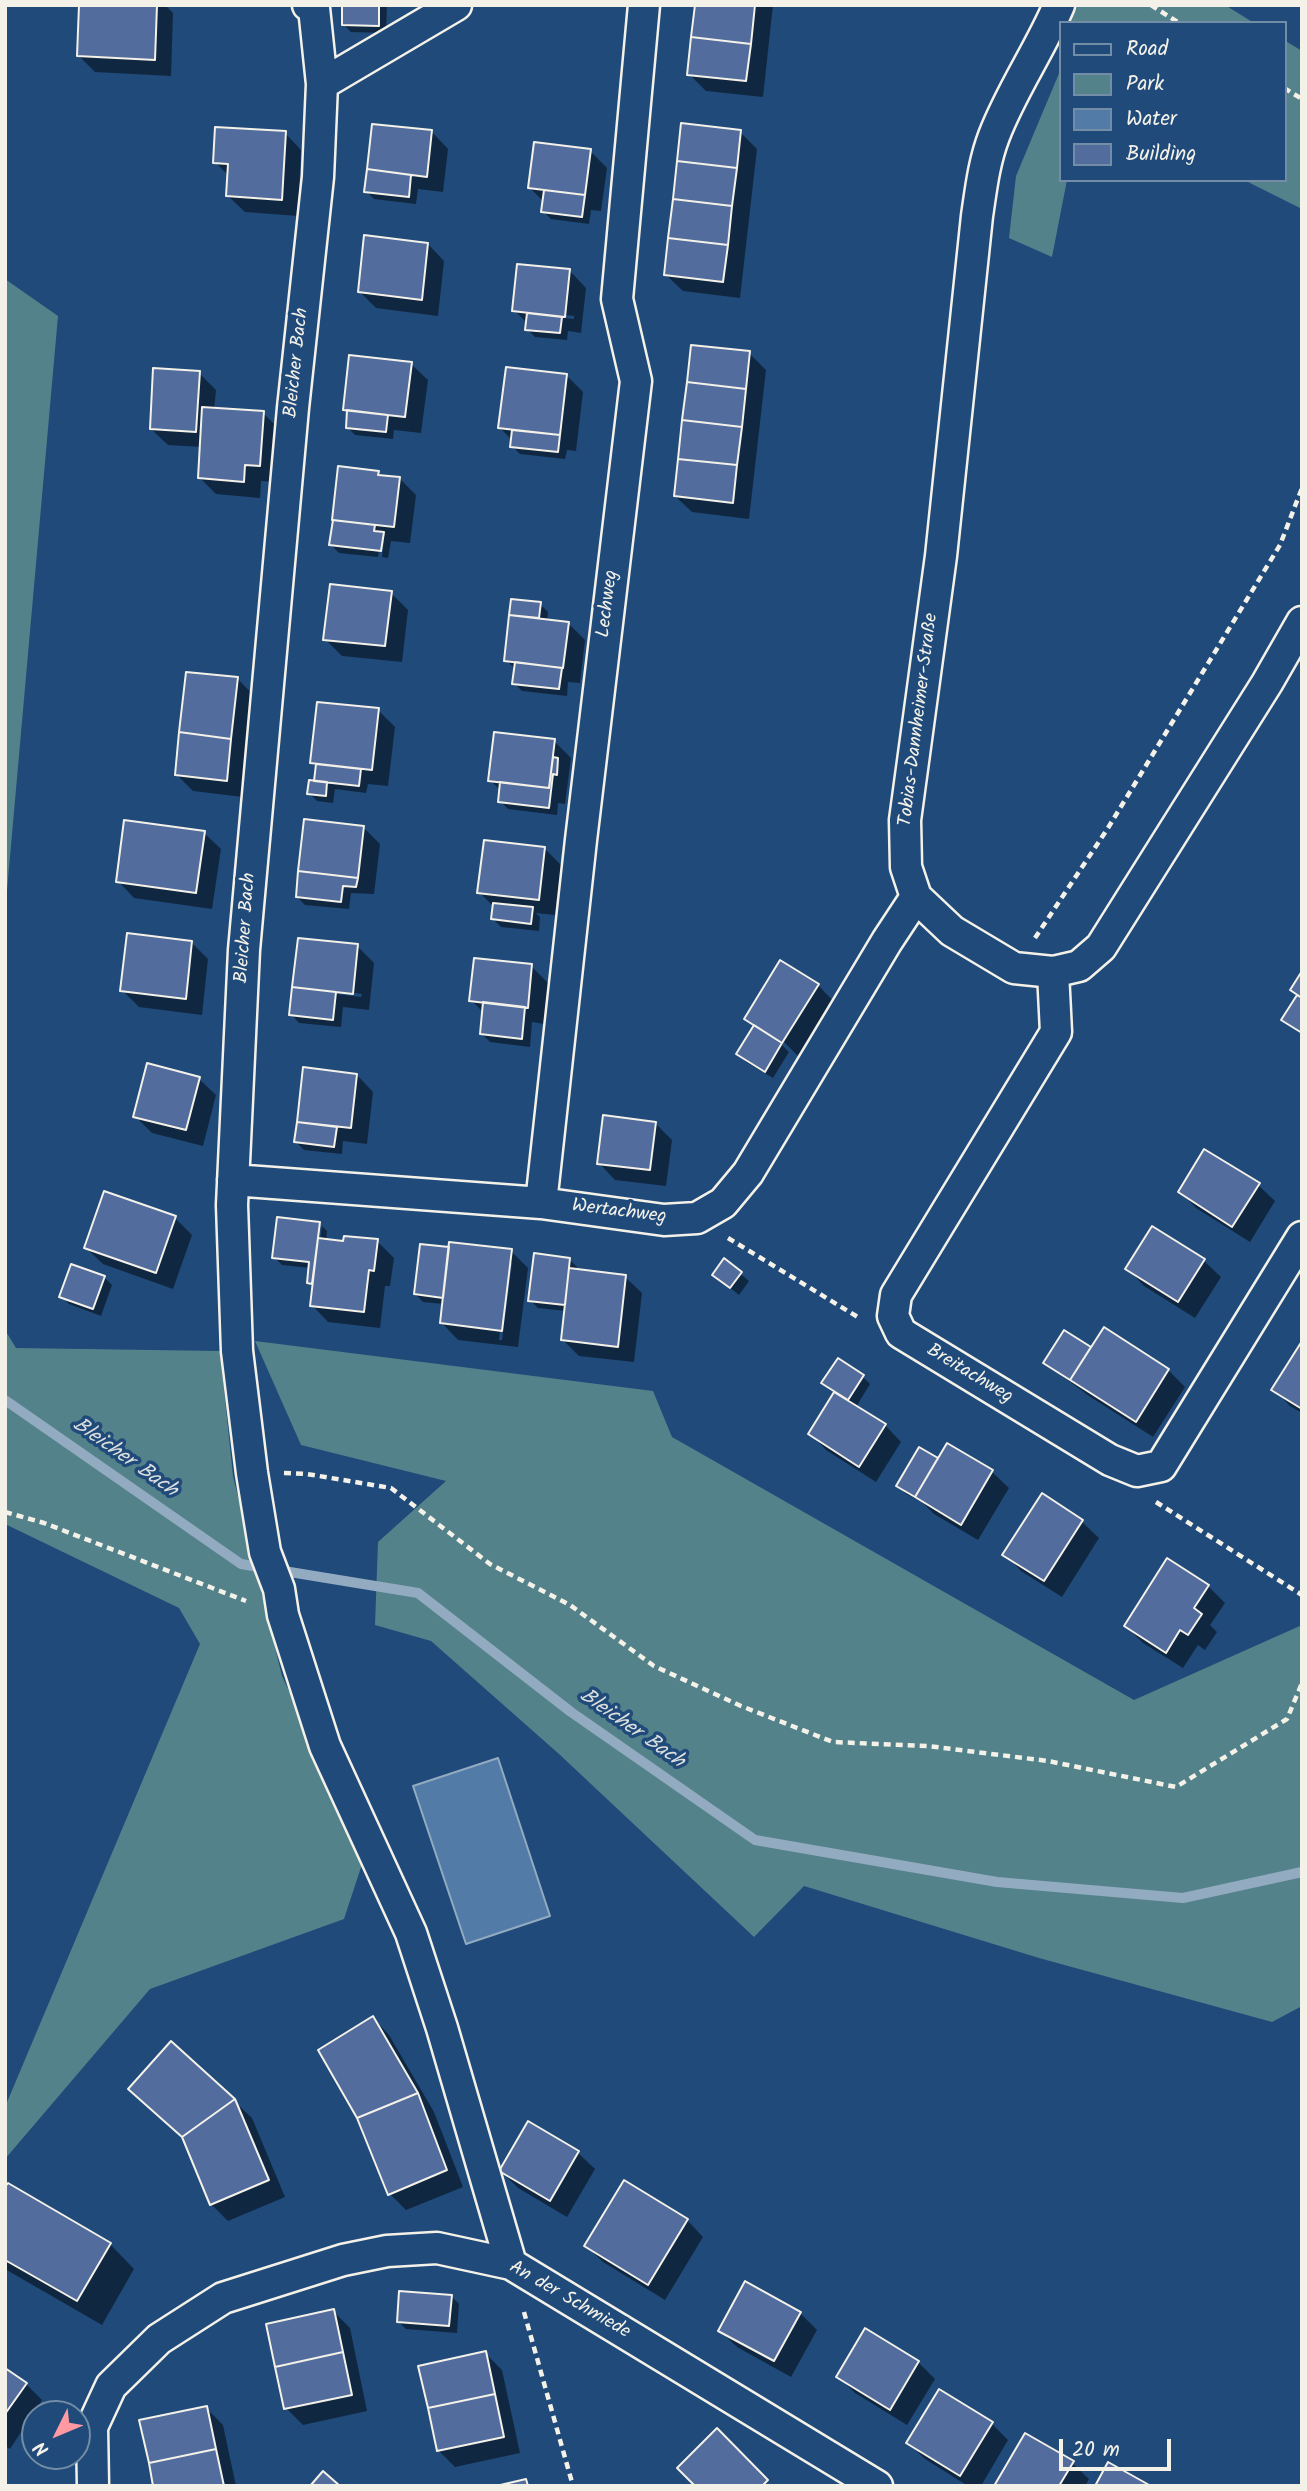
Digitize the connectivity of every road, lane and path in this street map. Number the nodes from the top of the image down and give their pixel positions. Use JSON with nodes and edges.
{"nodes":[{"id":1,"x":307,"y":5,"type":"edge"},
{"id":2,"x":456,"y":5,"type":"edge"},
{"id":3,"x":644,"y":5,"type":"edge"},
{"id":4,"x":1059,"y":5,"type":"edge"},
{"id":5,"x":1151,"y":5,"type":"edge"},
{"id":6,"x":1176,"y":21,"type":"edge"},
{"id":7,"x":322,"y":84,"type":"junction"},
{"id":8,"x":1286,"y":89,"type":"edge"},
{"id":9,"x":1302,"y":99,"type":"edge"},
{"id":10,"x":1302,"y":488,"type":"edge"},
{"id":11,"x":1302,"y":622,"type":"edge"},
{"id":12,"x":916,"y":897,"type":"junction"},
{"id":13,"x":1014,"y":968,"type":"junction"},
{"id":14,"x":1053,"y":972,"type":"junction"},
{"id":15,"x":233,"y":1180,"type":"junction"},
{"id":16,"x":541,"y":1203,"type":"junction"},
{"id":17,"x":697,"y":1218,"type":"junction"},
{"id":18,"x":1302,"y":1237,"type":"edge"},
{"id":19,"x":893,"y":1316,"type":"junction"},
{"id":20,"x":1137,"y":1471,"type":"junction"},
{"id":21,"x":252,"y":1473,"type":"junction"},
{"id":22,"x":5,"y":1512,"type":"edge"},
{"id":23,"x":1302,"y":1594,"type":"edge"},
{"id":24,"x":281,"y":1602,"type":"junction"},
{"id":25,"x":1302,"y":1684,"type":"edge"},
{"id":26,"x":511,"y":2264,"type":"junction"},
{"id":27,"x":93,"y":2486,"type":"edge"},
{"id":28,"x":573,"y":2486,"type":"edge"},
{"id":29,"x":877,"y":2486,"type":"edge"}],
"edges":[{"from":1,"to":7,"type":"street","name":"Bleicher Bach"},
{"from":2,"to":7,"type":"street"},
{"from":3,"to":16,"type":"street","name":"Lechweg"},
{"from":4,"to":12,"type":"street","name":"Tobias-Dannheimer-Straße"},
{"from":5,"to":6,"type":"path"},
{"from":7,"to":15,"type":"street","name":"Bleicher Bach"},
{"from":8,"to":9,"type":"path"},
{"from":10,"to":13,"type":"path"},
{"from":11,"to":14,"type":"street","name":"Tobias-Dannheimer-Straße"},
{"from":12,"to":13,"type":"street","name":"Tobias-Dannheimer-Straße"},
{"from":12,"to":17,"type":"street","name":"Wertachweg"},
{"from":13,"to":14,"type":"street","name":"Tobias-Dannheimer-Straße"},
{"from":14,"to":19,"type":"street"},
{"from":15,"to":16,"type":"street","name":"Wertachweg"},
{"from":15,"to":21,"type":"street","name":"Bleicher Bach"},
{"from":16,"to":17,"type":"street","name":"Wertachweg"},
{"from":17,"to":19,"type":"path"},
{"from":18,"to":20,"type":"street"},
{"from":19,"to":20,"type":"street","name":"Breitachweg"},
{"from":20,"to":23,"type":"path"},
{"from":21,"to":24,"type":"street","name":"Bleicher Bach"},
{"from":21,"to":25,"type":"path"},
{"from":22,"to":24,"type":"path"},
{"from":24,"to":26,"type":"street","name":"Bleicher Bach"},
{"from":26,"to":27,"type":"street","name":"An der Schmiede"},
{"from":26,"to":28,"type":"path"},
{"from":26,"to":29,"type":"street","name":"An der Schmiede"}]}
